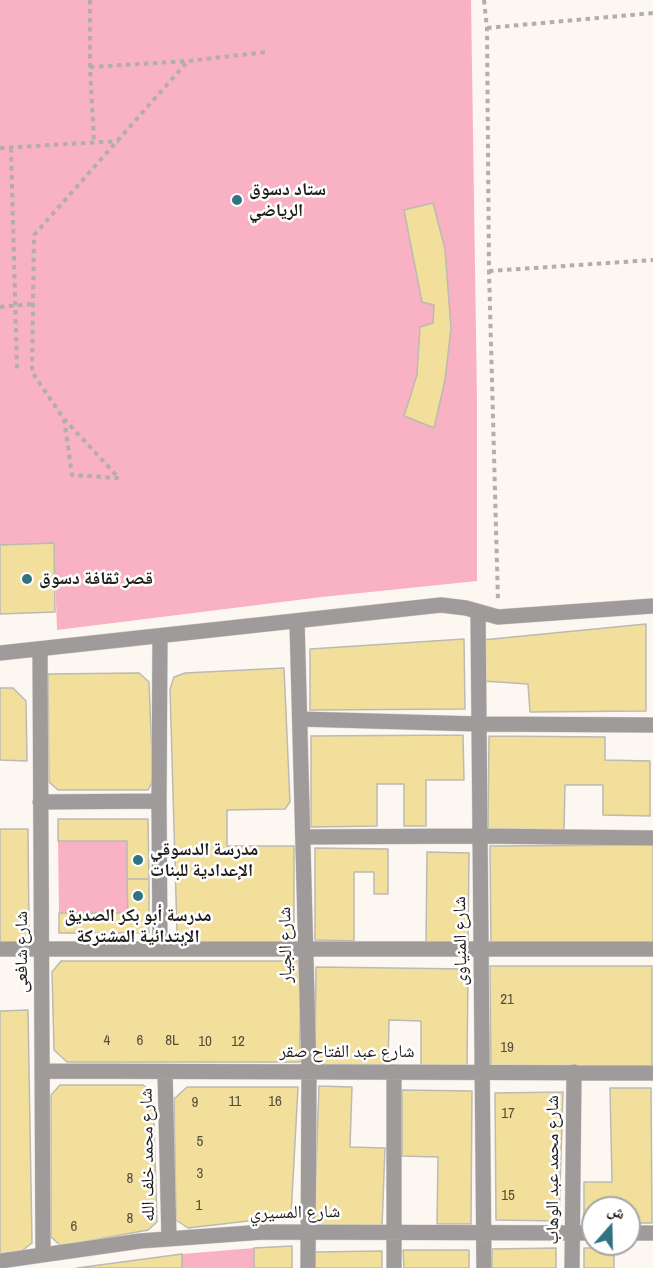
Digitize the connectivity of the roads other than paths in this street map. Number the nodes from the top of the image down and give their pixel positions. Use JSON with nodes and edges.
{"nodes":[{"id":1,"x":653,"y":606,"type":"edge"},
{"id":2,"x":478,"y":613,"type":"junction"},
{"id":3,"x":297,"y":621,"type":"junction"},
{"id":4,"x":160,"y":636,"type":"junction"},
{"id":5,"x":40,"y":649,"type":"junction"},
{"id":6,"x":0,"y":653,"type":"edge"},
{"id":7,"x":300,"y":719,"type":"junction"},
{"id":8,"x":478,"y":724,"type":"junction"},
{"id":9,"x":653,"y":725,"type":"edge"},
{"id":10,"x":159,"y":801,"type":"junction"},
{"id":11,"x":40,"y":802,"type":"junction"},
{"id":12,"x":480,"y":836,"type":"junction"},
{"id":13,"x":303,"y":837,"type":"junction"},
{"id":14,"x":653,"y":838,"type":"edge"},
{"id":15,"x":0,"y":949,"type":"edge"},
{"id":16,"x":41,"y":949,"type":"junction"},
{"id":17,"x":160,"y":949,"type":"junction"},
{"id":18,"x":306,"y":949,"type":"junction"},
{"id":19,"x":480,"y":949,"type":"junction"},
{"id":20,"x":653,"y":949,"type":"edge"},
{"id":21,"x":42,"y":1071,"type":"junction"},
{"id":22,"x":165,"y":1071,"type":"junction"},
{"id":23,"x":309,"y":1072,"type":"junction"},
{"id":24,"x":394,"y":1072,"type":"junction"},
{"id":25,"x":482,"y":1072,"type":"junction"},
{"id":26,"x":574,"y":1072,"type":"junction"},
{"id":27,"x":653,"y":1073,"type":"edge"},
{"id":28,"x":308,"y":1232,"type":"junction"},
{"id":29,"x":394,"y":1232,"type":"junction"},
{"id":30,"x":483,"y":1233,"type":"junction"},
{"id":31,"x":572,"y":1233,"type":"junction"},
{"id":32,"x":581,"y":1233,"type":"edge"},
{"id":33,"x":169,"y":1238,"type":"junction"},
{"id":34,"x":43,"y":1255,"type":"junction"},
{"id":35,"x":0,"y":1262,"type":"edge"},
{"id":36,"x":308,"y":1268,"type":"edge"},
{"id":37,"x":394,"y":1268,"type":"edge"},
{"id":38,"x":484,"y":1268,"type":"edge"},
{"id":39,"x":572,"y":1268,"type":"edge"}],
"edges":[{"from":1,"to":2,"type":"street"},
{"from":2,"to":3,"type":"street"},
{"from":2,"to":8,"type":"street","name":"شارع المنياوى"},
{"from":3,"to":4,"type":"street"},
{"from":3,"to":7,"type":"street","name":"شارع الجيار"},
{"from":4,"to":5,"type":"street"},
{"from":4,"to":10,"type":"street"},
{"from":5,"to":6,"type":"street"},
{"from":5,"to":11,"type":"street","name":"شارع شافعى"},
{"from":7,"to":8,"type":"street"},
{"from":7,"to":13,"type":"street","name":"شارع الجيار"},
{"from":8,"to":9,"type":"street"},
{"from":8,"to":12,"type":"street","name":"شارع المنياوى"},
{"from":10,"to":11,"type":"street"},
{"from":10,"to":17,"type":"street"},
{"from":11,"to":16,"type":"street","name":"شارع شافعى"},
{"from":12,"to":13,"type":"street"},
{"from":12,"to":14,"type":"street"},
{"from":12,"to":19,"type":"street","name":"شارع المنياوى"},
{"from":13,"to":18,"type":"street","name":"شارع الجيار"},
{"from":15,"to":16,"type":"street"},
{"from":16,"to":17,"type":"street"},
{"from":16,"to":21,"type":"street","name":"شارع شافعى"},
{"from":17,"to":18,"type":"street"},
{"from":18,"to":19,"type":"street"},
{"from":18,"to":23,"type":"street","name":"شارع الجيار"},
{"from":19,"to":20,"type":"street"},
{"from":19,"to":25,"type":"street","name":"شارع المنياوى"},
{"from":21,"to":22,"type":"street","name":"شارع عبد الفتاح صقر"},
{"from":21,"to":34,"type":"street","name":"شارع شافعى"},
{"from":22,"to":23,"type":"street","name":"شارع عبد الفتاح صقر"},
{"from":22,"to":33,"type":"street","name":"شارع محمد خلف الله"},
{"from":23,"to":24,"type":"street","name":"شارع عبد الفتاح صقر"},
{"from":23,"to":28,"type":"street","name":"شارع الجيار"},
{"from":24,"to":25,"type":"street","name":"شارع عبد الفتاح صقر"},
{"from":24,"to":29,"type":"street"},
{"from":25,"to":26,"type":"street","name":"شارع عبد الفتاح صقر"},
{"from":25,"to":30,"type":"street","name":"شارع المنياوى"},
{"from":26,"to":27,"type":"street","name":"شارع عبد الفتاح صقر"},
{"from":26,"to":31,"type":"street","name":"شارع محمد عبد الوهاب"},
{"from":28,"to":29,"type":"street","name":"شارع المسيري"},
{"from":28,"to":33,"type":"street","name":"شارع المسيري"},
{"from":28,"to":36,"type":"street","name":"شارع الجيار"},
{"from":29,"to":30,"type":"street","name":"شارع المسيري"},
{"from":29,"to":37,"type":"street"},
{"from":30,"to":31,"type":"street","name":"شارع المسيري"},
{"from":30,"to":38,"type":"street","name":"شارع المنياوى"},
{"from":31,"to":32,"type":"street","name":"شارع المسيري"},
{"from":31,"to":39,"type":"street","name":"شارع محمد عبد الوهاب"},
{"from":33,"to":34,"type":"street","name":"شارع المسيري"},
{"from":34,"to":35,"type":"street","name":"شارع المسيري"}]}
